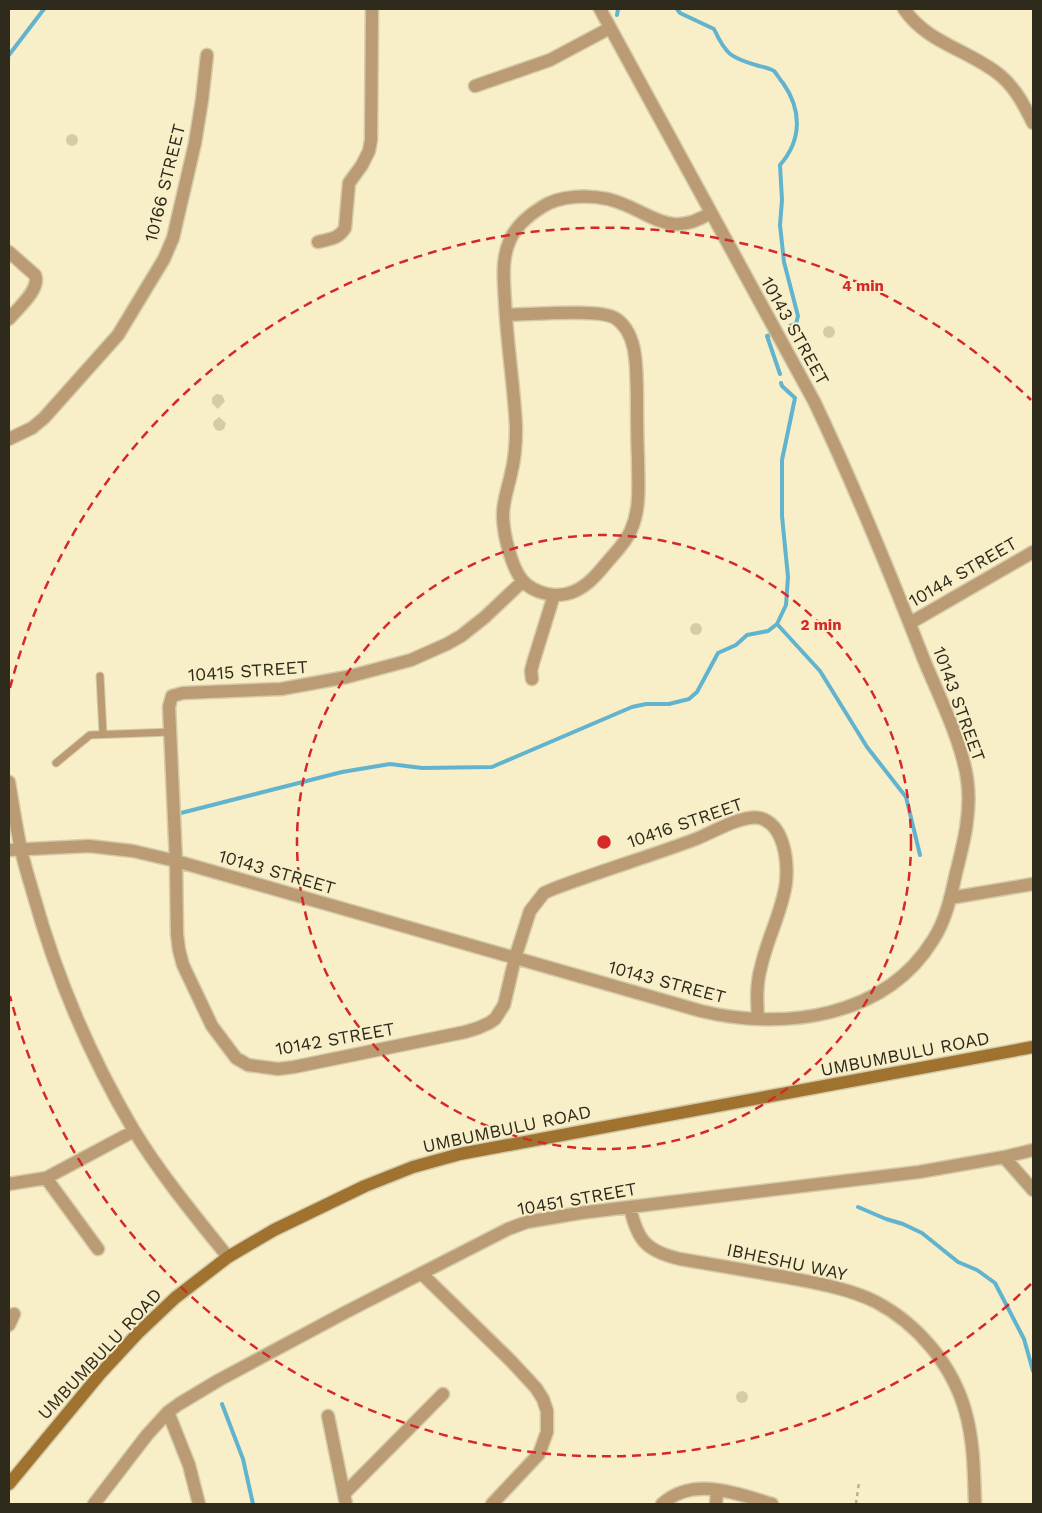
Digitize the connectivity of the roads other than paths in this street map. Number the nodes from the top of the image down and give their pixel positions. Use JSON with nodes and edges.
{"nodes":[{"id":1,"x":372,"y":9,"type":"edge"},
{"id":2,"x":600,"y":9,"type":"edge"},
{"id":3,"x":904,"y":9,"type":"edge"},
{"id":4,"x":610,"y":28,"type":"junction"},
{"id":5,"x":207,"y":55,"type":"dead end"},
{"id":6,"x":475,"y":86,"type":"dead end"},
{"id":7,"x":1033,"y":123,"type":"edge"},
{"id":8,"x":710,"y":213,"type":"junction"},
{"id":9,"x":318,"y":242,"type":"dead end"},
{"id":10,"x":9,"y":252,"type":"edge"},
{"id":11,"x":506,"y":315,"type":"junction"},
{"id":12,"x":9,"y":319,"type":"edge"},
{"id":13,"x":9,"y":439,"type":"edge"},
{"id":14,"x":1033,"y":552,"type":"edge"},
{"id":15,"x":523,"y":581,"type":"junction"},
{"id":16,"x":554,"y":595,"type":"junction"},
{"id":17,"x":910,"y":623,"type":"junction"},
{"id":18,"x":100,"y":676,"type":"dead end"},
{"id":19,"x":532,"y":679,"type":"dead end"},
{"id":20,"x":170,"y":732,"type":"junction"},
{"id":21,"x":103,"y":734,"type":"junction"},
{"id":22,"x":56,"y":763,"type":"dead end"},
{"id":23,"x":9,"y":782,"type":"edge"},
{"id":24,"x":15,"y":851,"type":"edge"},
{"id":25,"x":176,"y":861,"type":"junction"},
{"id":26,"x":1033,"y":884,"type":"edge"},
{"id":27,"x":950,"y":898,"type":"junction"},
{"id":28,"x":515,"y":958,"type":"junction"},
{"id":29,"x":758,"y":1020,"type":"junction"},
{"id":30,"x":1033,"y":1047,"type":"edge"},
{"id":31,"x":134,"y":1131,"type":"junction"},
{"id":32,"x":1033,"y":1150,"type":"edge"},
{"id":33,"x":1004,"y":1157,"type":"junction"},
{"id":34,"x":46,"y":1178,"type":"junction"},
{"id":35,"x":9,"y":1184,"type":"edge"},
{"id":36,"x":1033,"y":1190,"type":"edge"},
{"id":37,"x":630,"y":1207,"type":"junction"},
{"id":38,"x":98,"y":1249,"type":"dead end"},
{"id":39,"x":228,"y":1257,"type":"junction"},
{"id":40,"x":423,"y":1275,"type":"junction"},
{"id":41,"x":443,"y":1394,"type":"dead end"},
{"id":42,"x":168,"y":1412,"type":"junction"},
{"id":43,"x":328,"y":1416,"type":"dead end"},
{"id":44,"x":9,"y":1484,"type":"edge"},
{"id":45,"x":716,"y":1490,"type":"junction"},
{"id":46,"x":345,"y":1499,"type":"edge"},
{"id":47,"x":94,"y":1504,"type":"edge"},
{"id":48,"x":199,"y":1504,"type":"edge"},
{"id":49,"x":492,"y":1504,"type":"edge"},
{"id":50,"x":662,"y":1504,"type":"edge"},
{"id":51,"x":716,"y":1504,"type":"edge"},
{"id":52,"x":772,"y":1504,"type":"edge"},
{"id":53,"x":975,"y":1504,"type":"edge"}],
"edges":[{"from":1,"to":9,"type":"street"},
{"from":2,"to":4,"type":"street","name":"10143 STREET"},
{"from":3,"to":7,"type":"street"},
{"from":4,"to":6,"type":"street"},
{"from":4,"to":8,"type":"street","name":"10143 STREET"},
{"from":5,"to":13,"type":"street","name":"10166 STREET"},
{"from":8,"to":11,"type":"street"},
{"from":8,"to":17,"type":"street","name":"10143 STREET"},
{"from":10,"to":12,"type":"street"},
{"from":11,"to":15,"type":"street"},
{"from":11,"to":16,"type":"street"},
{"from":14,"to":17,"type":"street","name":"10144 STREET"},
{"from":15,"to":16,"type":"street"},
{"from":15,"to":20,"type":"street","name":"10415 STREET"},
{"from":16,"to":19,"type":"street"},
{"from":17,"to":27,"type":"street","name":"10143 STREET"},
{"from":18,"to":21,"type":"lane"},
{"from":20,"to":21,"type":"lane"},
{"from":20,"to":25,"type":"street","name":"10415 STREET"},
{"from":21,"to":22,"type":"lane"},
{"from":23,"to":24,"type":"street"},
{"from":24,"to":25,"type":"street","name":"10143 STREET"},
{"from":24,"to":31,"type":"street"},
{"from":25,"to":28,"type":"street","name":"10143 STREET"},
{"from":25,"to":28,"type":"street","name":"10142 STREET"},
{"from":26,"to":27,"type":"street"},
{"from":27,"to":29,"type":"street","name":"10143 STREET"},
{"from":28,"to":29,"type":"street","name":"10143 STREET"},
{"from":28,"to":29,"type":"street","name":"10416 STREET"},
{"from":30,"to":39,"type":"main road","name":"UMBUMBULU ROAD"},
{"from":31,"to":34,"type":"street"},
{"from":31,"to":39,"type":"street"},
{"from":32,"to":33,"type":"street","name":"10451 STREET"},
{"from":33,"to":36,"type":"street"},
{"from":33,"to":37,"type":"street","name":"10451 STREET"},
{"from":34,"to":35,"type":"street"},
{"from":34,"to":38,"type":"street"},
{"from":37,"to":40,"type":"street","name":"10451 STREET"},
{"from":37,"to":53,"type":"street","name":"IBHESHU WAY"},
{"from":39,"to":44,"type":"main road","name":"UMBUMBULU ROAD"},
{"from":40,"to":42,"type":"street","name":"10451 STREET"},
{"from":40,"to":49,"type":"street"},
{"from":41,"to":46,"type":"street"},
{"from":42,"to":47,"type":"street","name":"10451 STREET"},
{"from":42,"to":48,"type":"street"},
{"from":43,"to":46,"type":"street"},
{"from":45,"to":50,"type":"street"},
{"from":45,"to":51,"type":"street"},
{"from":45,"to":52,"type":"street"}]}
